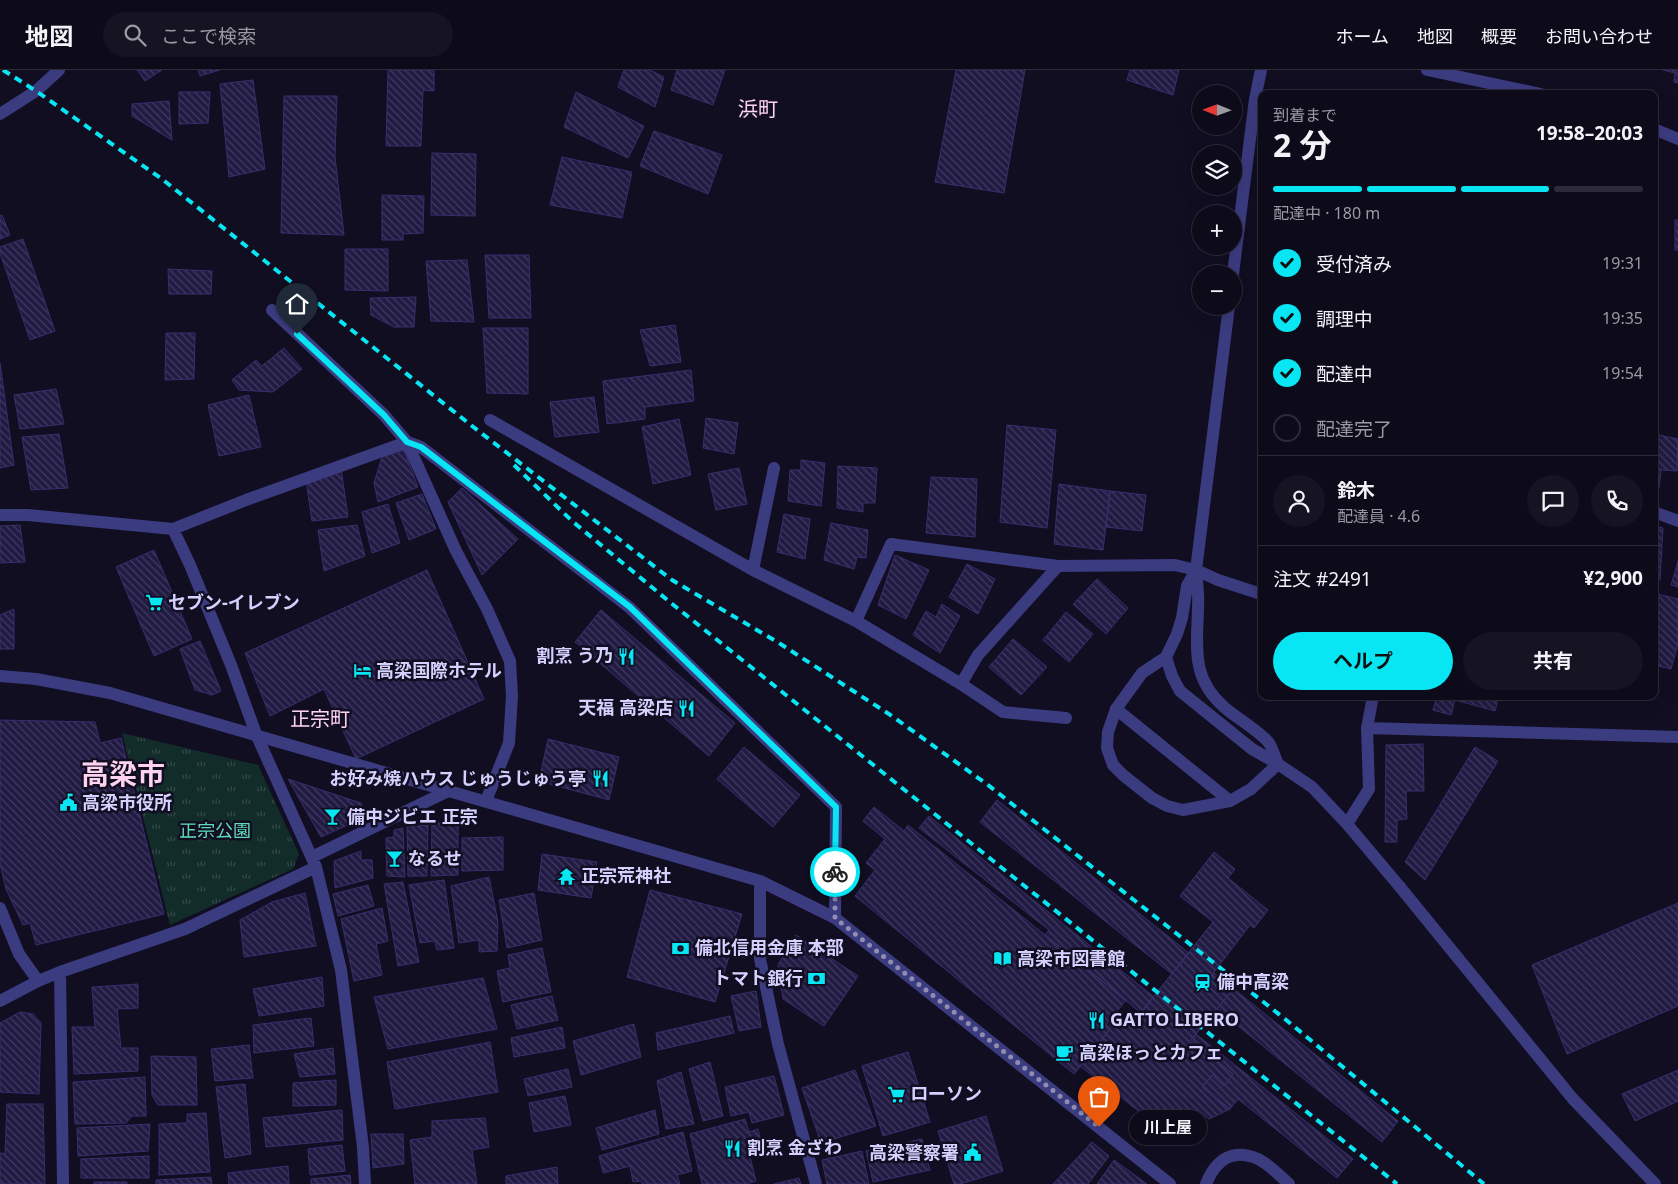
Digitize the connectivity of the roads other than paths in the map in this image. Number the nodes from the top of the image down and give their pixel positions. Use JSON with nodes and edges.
{"nodes":[{"id":1,"x":60,"y":70,"type":"edge"},
{"id":2,"x":1261,"y":70,"type":"edge"},
{"id":3,"x":1427,"y":70,"type":"edge"},
{"id":4,"x":1522,"y":90,"type":"edge"},
{"id":5,"x":0,"y":114,"type":"edge"},
{"id":6,"x":1658,"y":131,"type":"edge"},
{"id":7,"x":1678,"y":139,"type":"edge"},
{"id":8,"x":1234,"y":265,"type":"edge"},
{"id":9,"x":272,"y":310,"type":"dead end"},
{"id":10,"x":1228,"y":315,"type":"edge"},
{"id":11,"x":490,"y":420,"type":"dead end"},
{"id":12,"x":407,"y":442,"type":"junction"},
{"id":13,"x":774,"y":468,"type":"dead end"},
{"id":14,"x":1658,"y":514,"type":"edge"},
{"id":15,"x":0,"y":515,"type":"edge"},
{"id":16,"x":1678,"y":521,"type":"edge"},
{"id":17,"x":173,"y":529,"type":"junction"},
{"id":18,"x":1058,"y":566,"type":"junction"},
{"id":19,"x":754,"y":570,"type":"junction"},
{"id":20,"x":1196,"y":570,"type":"junction"},
{"id":21,"x":1258,"y":593,"type":"edge"},
{"id":22,"x":856,"y":621,"type":"junction"},
{"id":23,"x":1166,"y":657,"type":"junction"},
{"id":24,"x":0,"y":676,"type":"edge"},
{"id":25,"x":961,"y":684,"type":"junction"},
{"id":26,"x":1372,"y":700,"type":"edge"},
{"id":27,"x":1116,"y":709,"type":"junction"},
{"id":28,"x":1066,"y":718,"type":"dead end"},
{"id":29,"x":1367,"y":728,"type":"junction"},
{"id":30,"x":256,"y":734,"type":"junction"},
{"id":31,"x":1678,"y":737,"type":"edge"},
{"id":32,"x":1278,"y":764,"type":"junction"},
{"id":33,"x":448,"y":791,"type":"junction"},
{"id":34,"x":486,"y":801,"type":"junction"},
{"id":35,"x":1230,"y":801,"type":"junction"},
{"id":36,"x":1348,"y":824,"type":"junction"},
{"id":37,"x":314,"y":862,"type":"junction"},
{"id":38,"x":760,"y":881,"type":"junction"},
{"id":39,"x":0,"y":908,"type":"edge"},
{"id":40,"x":835,"y":918,"type":"junction"},
{"id":41,"x":60,"y":972,"type":"junction"},
{"id":42,"x":38,"y":981,"type":"junction"},
{"id":43,"x":0,"y":1001,"type":"edge"},
{"id":44,"x":63,"y":1184,"type":"edge"},
{"id":45,"x":365,"y":1184,"type":"edge"},
{"id":46,"x":816,"y":1184,"type":"edge"},
{"id":47,"x":1170,"y":1184,"type":"edge"},
{"id":48,"x":1206,"y":1184,"type":"edge"},
{"id":49,"x":1289,"y":1184,"type":"edge"},
{"id":50,"x":1655,"y":1184,"type":"edge"}],
"edges":[{"from":1,"to":5,"type":"street"},
{"from":2,"to":8,"type":"street"},
{"from":3,"to":4,"type":"street"},
{"from":6,"to":7,"type":"street"},
{"from":9,"to":12,"type":"street"},
{"from":10,"to":20,"type":"street"},
{"from":11,"to":19,"type":"street"},
{"from":12,"to":17,"type":"street"},
{"from":12,"to":34,"type":"street"},
{"from":12,"to":40,"type":"street"},
{"from":13,"to":19,"type":"street"},
{"from":14,"to":16,"type":"street"},
{"from":15,"to":17,"type":"street"},
{"from":17,"to":30,"type":"street"},
{"from":18,"to":20,"type":"street"},
{"from":18,"to":22,"type":"street"},
{"from":18,"to":25,"type":"street"},
{"from":19,"to":22,"type":"street"},
{"from":20,"to":21,"type":"street"},
{"from":20,"to":23,"type":"street"},
{"from":20,"to":32,"type":"street"},
{"from":22,"to":25,"type":"street"},
{"from":23,"to":27,"type":"street"},
{"from":23,"to":32,"type":"street"},
{"from":24,"to":30,"type":"street"},
{"from":25,"to":28,"type":"street"},
{"from":26,"to":29,"type":"street"},
{"from":27,"to":35,"type":"street"},
{"from":27,"to":35,"type":"street"},
{"from":29,"to":31,"type":"street"},
{"from":29,"to":36,"type":"street"},
{"from":30,"to":33,"type":"street"},
{"from":30,"to":37,"type":"street"},
{"from":32,"to":35,"type":"street"},
{"from":32,"to":36,"type":"street"},
{"from":33,"to":34,"type":"street"},
{"from":33,"to":37,"type":"street"},
{"from":34,"to":38,"type":"street"},
{"from":36,"to":50,"type":"street"},
{"from":37,"to":41,"type":"street"},
{"from":37,"to":45,"type":"street"},
{"from":38,"to":40,"type":"street"},
{"from":38,"to":46,"type":"street"},
{"from":39,"to":42,"type":"street"},
{"from":40,"to":47,"type":"street"},
{"from":41,"to":42,"type":"street"},
{"from":41,"to":44,"type":"street"},
{"from":42,"to":43,"type":"street"},
{"from":48,"to":49,"type":"street"}]}
